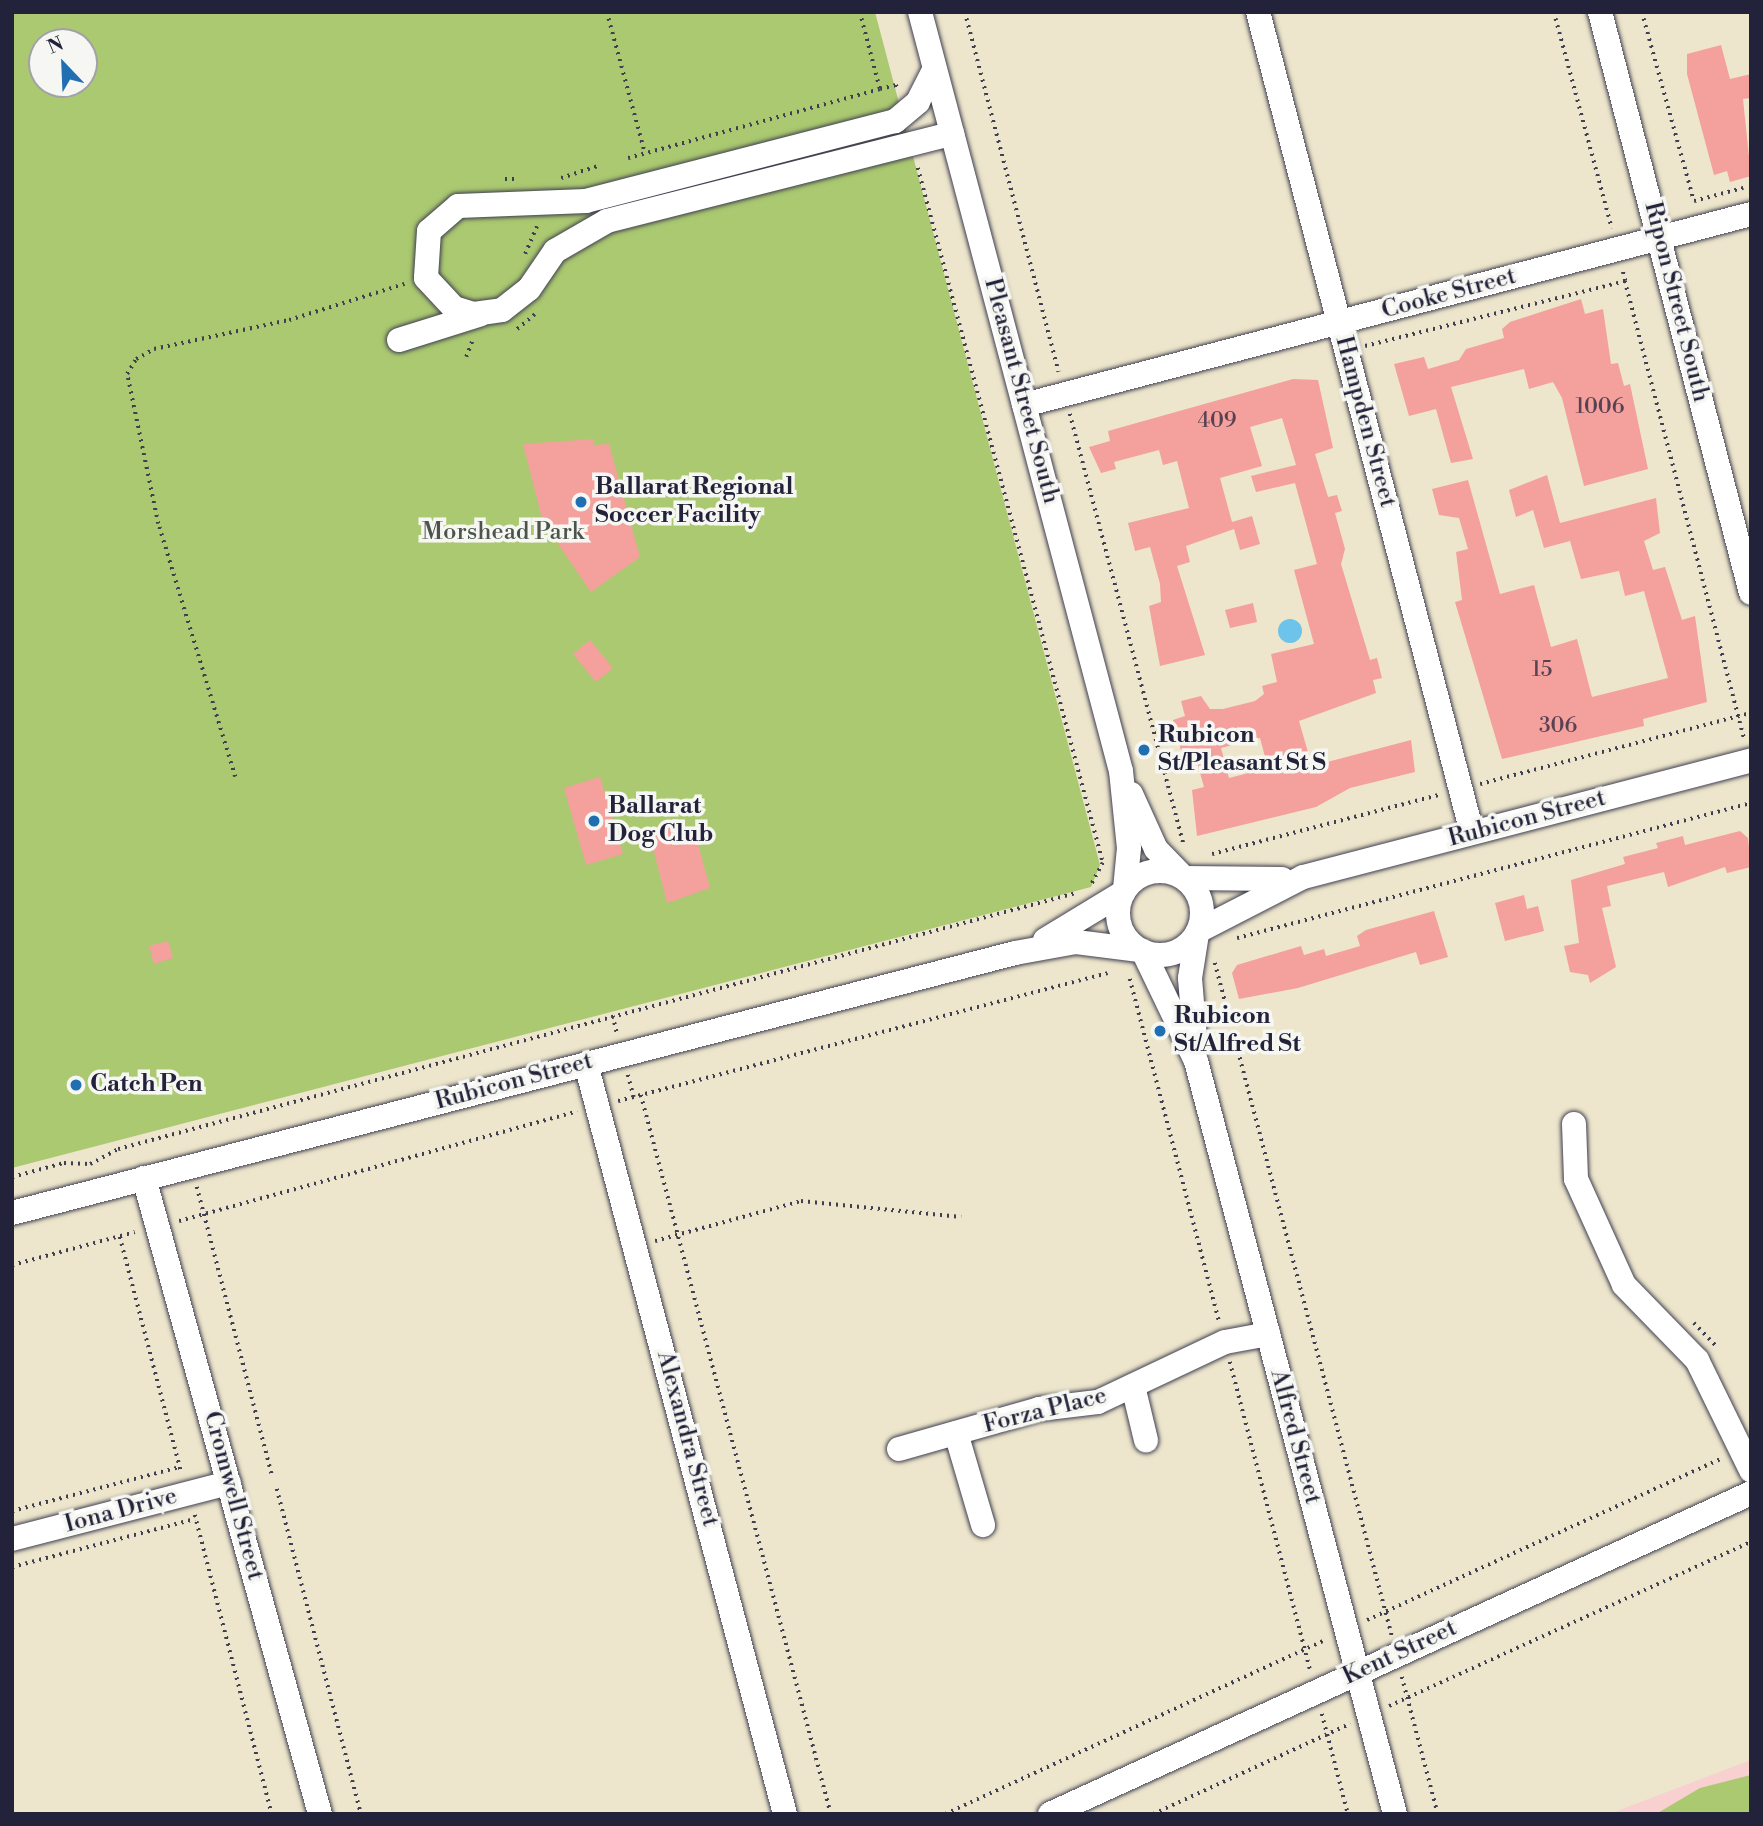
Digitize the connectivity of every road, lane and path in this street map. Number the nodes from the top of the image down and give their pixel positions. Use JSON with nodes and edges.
{"nodes":[{"id":1,"x":607,"y":12,"type":"edge"},
{"id":2,"x":859,"y":12,"type":"edge"},
{"id":3,"x":920,"y":12,"type":"edge"},
{"id":4,"x":965,"y":12,"type":"edge"},
{"id":5,"x":1258,"y":12,"type":"edge"},
{"id":6,"x":1554,"y":12,"type":"edge"},
{"id":7,"x":1600,"y":12,"type":"edge"},
{"id":8,"x":1642,"y":12,"type":"edge"},
{"id":9,"x":934,"y":70,"type":"junction"},
{"id":10,"x":880,"y":89,"type":"junction"},
{"id":11,"x":898,"y":92,"type":"dead end"},
{"id":12,"x":952,"y":134,"type":"junction"},
{"id":13,"x":645,"y":153,"type":"junction"},
{"id":14,"x":628,"y":158,"type":"dead end"},
{"id":15,"x":599,"y":166,"type":"dead end"},
{"id":16,"x":918,"y":168,"type":"dead end"},
{"id":17,"x":906,"y":169,"type":"dead end"},
{"id":18,"x":920,"y":177,"type":"junction"},
{"id":19,"x":505,"y":179,"type":"dead end"},
{"id":20,"x":528,"y":180,"type":"dead end"},
{"id":21,"x":1743,"y":188,"type":"dead end"},
{"id":22,"x":543,"y":193,"type":"junction"},
{"id":23,"x":626,"y":204,"type":"junction"},
{"id":24,"x":1751,"y":214,"type":"edge"},
{"id":25,"x":1660,"y":238,"type":"junction"},
{"id":26,"x":1617,"y":249,"type":"junction"},
{"id":27,"x":525,"y":259,"type":"dead end"},
{"id":28,"x":428,"y":281,"type":"junction"},
{"id":29,"x":1625,"y":281,"type":"junction"},
{"id":30,"x":541,"y":304,"type":"dead end"},
{"id":31,"x":1339,"y":322,"type":"junction"},
{"id":32,"x":486,"y":325,"type":"junction"},
{"id":33,"x":511,"y":332,"type":"dead end"},
{"id":34,"x":1346,"y":351,"type":"junction"},
{"id":35,"x":466,"y":357,"type":"dead end"},
{"id":36,"x":1065,"y":394,"type":"junction"},
{"id":37,"x":1024,"y":405,"type":"junction"},
{"id":38,"x":1751,"y":593,"type":"edge"},
{"id":39,"x":1751,"y":713,"type":"edge"},
{"id":40,"x":1737,"y":717,"type":"junction"},
{"id":41,"x":1747,"y":749,"type":"edge"},
{"id":42,"x":1121,"y":771,"type":"junction"},
{"id":43,"x":235,"y":777,"type":"dead end"},
{"id":44,"x":1474,"y":786,"type":"dead end"},
{"id":45,"x":1448,"y":792,"type":"dead end"},
{"id":46,"x":1751,"y":803,"type":"edge"},
{"id":47,"x":1472,"y":833,"type":"junction"},
{"id":48,"x":1186,"y":851,"type":"dead end"},
{"id":49,"x":1210,"y":855,"type":"dead end"},
{"id":50,"x":1183,"y":877,"type":"junction"},
{"id":51,"x":1303,"y":877,"type":"junction"},
{"id":52,"x":1124,"y":890,"type":"junction"},
{"id":53,"x":1230,"y":930,"type":"dead end"},
{"id":54,"x":1198,"y":933,"type":"junction"},
{"id":55,"x":1141,"y":951,"type":"junction"},
{"id":56,"x":1015,"y":953,"type":"junction"},
{"id":57,"x":1213,"y":955,"type":"dead end"},
{"id":58,"x":1108,"y":973,"type":"dead end"},
{"id":59,"x":1196,"y":1061,"type":"junction"},
{"id":60,"x":586,"y":1064,"type":"junction"},
{"id":61,"x":640,"y":1095,"type":"junction"},
{"id":62,"x":598,"y":1106,"type":"junction"},
{"id":63,"x":1574,"y":1124,"type":"dead end"},
{"id":64,"x":12,"y":1177,"type":"edge"},
{"id":65,"x":144,"y":1178,"type":"junction"},
{"id":66,"x":197,"y":1187,"type":"dead end"},
{"id":67,"x":12,"y":1213,"type":"edge"},
{"id":68,"x":204,"y":1214,"type":"junction"},
{"id":69,"x":961,"y":1217,"type":"dead end"},
{"id":70,"x":177,"y":1221,"type":"dead end"},
{"id":71,"x":147,"y":1229,"type":"dead end"},
{"id":72,"x":677,"y":1235,"type":"junction"},
{"id":73,"x":120,"y":1237,"type":"junction"},
{"id":74,"x":636,"y":1246,"type":"junction"},
{"id":75,"x":12,"y":1265,"type":"edge"},
{"id":76,"x":1689,"y":1319,"type":"dead end"},
{"id":77,"x":1268,"y":1334,"type":"junction"},
{"id":78,"x":1720,"y":1354,"type":"dead end"},
{"id":79,"x":1133,"y":1387,"type":"junction"},
{"id":80,"x":956,"y":1433,"type":"junction"},
{"id":81,"x":1146,"y":1440,"type":"dead end"},
{"id":82,"x":900,"y":1449,"type":"dead end"},
{"id":83,"x":1725,"y":1457,"type":"dead end"},
{"id":84,"x":180,"y":1467,"type":"junction"},
{"id":85,"x":1751,"y":1470,"type":"edge"},
{"id":86,"x":272,"y":1474,"type":"dead end"},
{"id":87,"x":185,"y":1478,"type":"dead end"},
{"id":88,"x":229,"y":1483,"type":"junction"},
{"id":89,"x":276,"y":1489,"type":"dead end"},
{"id":90,"x":1751,"y":1493,"type":"edge"},
{"id":91,"x":12,"y":1511,"type":"edge"},
{"id":92,"x":983,"y":1525,"type":"dead end"},
{"id":93,"x":12,"y":1539,"type":"edge"},
{"id":94,"x":1751,"y":1542,"type":"edge"},
{"id":95,"x":12,"y":1567,"type":"edge"},
{"id":96,"x":1387,"y":1611,"type":"junction"},
{"id":97,"x":1347,"y":1630,"type":"junction"},
{"id":98,"x":1396,"y":1655,"type":"junction"},
{"id":99,"x":1358,"y":1672,"type":"junction"},
{"id":100,"x":1408,"y":1697,"type":"junction"},
{"id":101,"x":1369,"y":1715,"type":"junction"},
{"id":102,"x":1327,"y":1734,"type":"junction"},
{"id":103,"x":272,"y":1814,"type":"edge"},
{"id":104,"x":320,"y":1814,"type":"edge"},
{"id":105,"x":361,"y":1814,"type":"edge"},
{"id":106,"x":785,"y":1814,"type":"edge"},
{"id":107,"x":831,"y":1814,"type":"edge"},
{"id":108,"x":945,"y":1814,"type":"edge"},
{"id":109,"x":1050,"y":1814,"type":"edge"},
{"id":110,"x":1153,"y":1814,"type":"edge"},
{"id":111,"x":1348,"y":1814,"type":"edge"},
{"id":112,"x":1395,"y":1814,"type":"edge"},
{"id":113,"x":1438,"y":1814,"type":"edge"}],
"edges":[{"from":1,"to":13,"type":"path"},
{"from":2,"to":10,"type":"path"},
{"from":3,"to":9,"type":"street","name":"Pleasant Street South"},
{"from":4,"to":36,"type":"path"},
{"from":5,"to":31,"type":"street","name":"Hampden Street"},
{"from":6,"to":26,"type":"path"},
{"from":7,"to":25,"type":"street","name":"Ripon Street South"},
{"from":8,"to":21,"type":"path"},
{"from":9,"to":12,"type":"street","name":"Pleasant Street South"},
{"from":9,"to":23,"type":"street"},
{"from":10,"to":11,"type":"path"},
{"from":10,"to":13,"type":"path"},
{"from":12,"to":23,"type":"street"},
{"from":12,"to":37,"type":"street","name":"Pleasant Street South"},
{"from":13,"to":14,"type":"path"},
{"from":15,"to":22,"type":"path"},
{"from":16,"to":18,"type":"path"},
{"from":17,"to":18,"type":"path"},
{"from":18,"to":64,"type":"path"},
{"from":19,"to":20,"type":"path"},
{"from":22,"to":23,"type":"street"},
{"from":22,"to":27,"type":"path"},
{"from":22,"to":28,"type":"street"},
{"from":23,"to":32,"type":"street"},
{"from":24,"to":25,"type":"street","name":"Cooke Street"},
{"from":25,"to":26,"type":"street","name":"Cooke Street"},
{"from":25,"to":38,"type":"street","name":"Ripon Street South"},
{"from":26,"to":29,"type":"path"},
{"from":26,"to":31,"type":"street","name":"Cooke Street"},
{"from":28,"to":32,"type":"street"},
{"from":28,"to":32,"type":"street"},
{"from":28,"to":43,"type":"path"},
{"from":29,"to":34,"type":"path"},
{"from":29,"to":40,"type":"path"},
{"from":30,"to":33,"type":"path"},
{"from":31,"to":34,"type":"street","name":"Hampden Street"},
{"from":31,"to":36,"type":"street","name":"Cooke Street"},
{"from":32,"to":35,"type":"path"},
{"from":34,"to":47,"type":"street","name":"Hampden Street"},
{"from":36,"to":37,"type":"street","name":"Cooke Street"},
{"from":36,"to":48,"type":"path"},
{"from":37,"to":42,"type":"street","name":"Pleasant Street South"},
{"from":39,"to":40,"type":"path"},
{"from":40,"to":41,"type":"path"},
{"from":40,"to":44,"type":"path"},
{"from":41,"to":47,"type":"street","name":"Rubicon Street"},
{"from":42,"to":50,"type":"street","name":"Pleasant Street South"},
{"from":42,"to":52,"type":"street","name":"Pleasant Street South"},
{"from":45,"to":49,"type":"path"},
{"from":46,"to":53,"type":"path"},
{"from":47,"to":51,"type":"street","name":"Rubicon Street"},
{"from":50,"to":51,"type":"street","name":"Rubicon Street"},
{"from":50,"to":52,"type":"street"},
{"from":50,"to":54,"type":"street"},
{"from":51,"to":54,"type":"street","name":"Rubicon Street"},
{"from":52,"to":55,"type":"street"},
{"from":52,"to":56,"type":"street","name":"Rubicon Street"},
{"from":54,"to":55,"type":"street"},
{"from":54,"to":59,"type":"street","name":"Alfred Street"},
{"from":55,"to":56,"type":"street","name":"Rubicon Street"},
{"from":55,"to":59,"type":"street","name":"Alfred Street"},
{"from":56,"to":60,"type":"street","name":"Rubicon Street"},
{"from":57,"to":96,"type":"path"},
{"from":58,"to":61,"type":"path"},
{"from":59,"to":77,"type":"street","name":"Alfred Street"},
{"from":60,"to":62,"type":"street","name":"Alexandra Street"},
{"from":60,"to":65,"type":"street","name":"Rubicon Street"},
{"from":61,"to":62,"type":"path"},
{"from":61,"to":72,"type":"path"},
{"from":62,"to":68,"type":"path"},
{"from":62,"to":74,"type":"street","name":"Alexandra Street"},
{"from":63,"to":85,"type":"street"},
{"from":65,"to":67,"type":"street","name":"Rubicon Street"},
{"from":65,"to":88,"type":"street","name":"Cromwell Street"},
{"from":66,"to":68,"type":"path"},
{"from":68,"to":70,"type":"path"},
{"from":68,"to":86,"type":"path"},
{"from":69,"to":72,"type":"path"},
{"from":71,"to":73,"type":"path"},
{"from":72,"to":74,"type":"path"},
{"from":72,"to":107,"type":"path"},
{"from":73,"to":75,"type":"path"},
{"from":73,"to":84,"type":"path"},
{"from":74,"to":106,"type":"street","name":"Alexandra Street"},
{"from":76,"to":78,"type":"path"},
{"from":77,"to":79,"type":"street","name":"Forza Place"},
{"from":77,"to":97,"type":"street","name":"Alfred Street"},
{"from":79,"to":80,"type":"street","name":"Forza Place"},
{"from":79,"to":81,"type":"street","name":"Forza Place"},
{"from":80,"to":82,"type":"street","name":"Forza Place"},
{"from":80,"to":92,"type":"street","name":"Forza Place"},
{"from":83,"to":96,"type":"path"},
{"from":84,"to":87,"type":"path"},
{"from":84,"to":91,"type":"path"},
{"from":88,"to":93,"type":"street","name":"Iona Drive"},
{"from":88,"to":104,"type":"street","name":"Cromwell Street"},
{"from":89,"to":105,"type":"path"},
{"from":90,"to":98,"type":"street","name":"Kent Street"},
{"from":94,"to":100,"type":"path"},
{"from":95,"to":103,"type":"path"},
{"from":96,"to":97,"type":"path"},
{"from":96,"to":98,"type":"path"},
{"from":97,"to":99,"type":"street","name":"Alfred Street"},
{"from":97,"to":108,"type":"path"},
{"from":98,"to":99,"type":"street","name":"Kent Street"},
{"from":98,"to":100,"type":"path"},
{"from":99,"to":101,"type":"street","name":"Alfred Street"},
{"from":99,"to":109,"type":"street","name":"Kent Street"},
{"from":100,"to":101,"type":"path"},
{"from":100,"to":113,"type":"path"},
{"from":101,"to":102,"type":"path"},
{"from":101,"to":112,"type":"street","name":"Alfred Street"},
{"from":102,"to":110,"type":"path"},
{"from":102,"to":111,"type":"path"}]}
